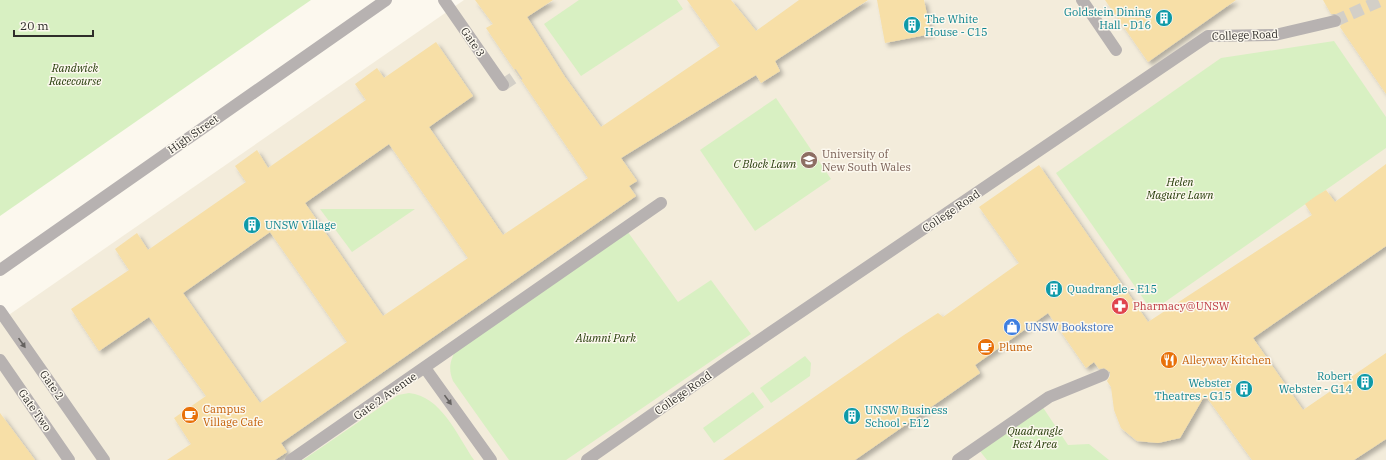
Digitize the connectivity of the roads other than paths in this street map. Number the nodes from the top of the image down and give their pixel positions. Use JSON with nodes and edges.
{"nodes":[{"id":1,"x":386,"y":0,"type":"edge"},
{"id":2,"x":444,"y":0,"type":"edge"},
{"id":3,"x":1082,"y":0,"type":"edge"},
{"id":4,"x":1335,"y":21,"type":"tunnel mouth"},
{"id":5,"x":1116,"y":50,"type":"dead end"},
{"id":6,"x":503,"y":85,"type":"dead end"},
{"id":7,"x":661,"y":203,"type":"dead end"},
{"id":8,"x":0,"y":270,"type":"edge"},
{"id":9,"x":0,"y":311,"type":"edge"},
{"id":10,"x":0,"y":360,"type":"edge"},
{"id":11,"x":425,"y":368,"type":"junction"},
{"id":12,"x":1102,"y":374,"type":"dead end"},
{"id":13,"x":69,"y":460,"type":"edge"},
{"id":14,"x":104,"y":460,"type":"edge"},
{"id":15,"x":291,"y":460,"type":"edge"},
{"id":16,"x":491,"y":460,"type":"edge"},
{"id":17,"x":587,"y":460,"type":"edge"},
{"id":18,"x":958,"y":460,"type":"edge"}],
"edges":[{"from":1,"to":8,"type":"street","name":"High Street"},
{"from":2,"to":6,"type":"street","name":"Gate 3"},
{"from":3,"to":5,"type":"street"},
{"from":4,"to":17,"type":"street","name":"College Road"},
{"from":7,"to":11,"type":"street"},
{"from":9,"to":14,"type":"street","name":"Gate 2","one_way":true},
{"from":10,"to":13,"type":"street","name":"Gate Two"},
{"from":11,"to":15,"type":"street","name":"Gate 2 Avenue"},
{"from":11,"to":16,"type":"street","name":"Gate 2 Avenue","one_way":true},
{"from":12,"to":18,"type":"street"}]}
